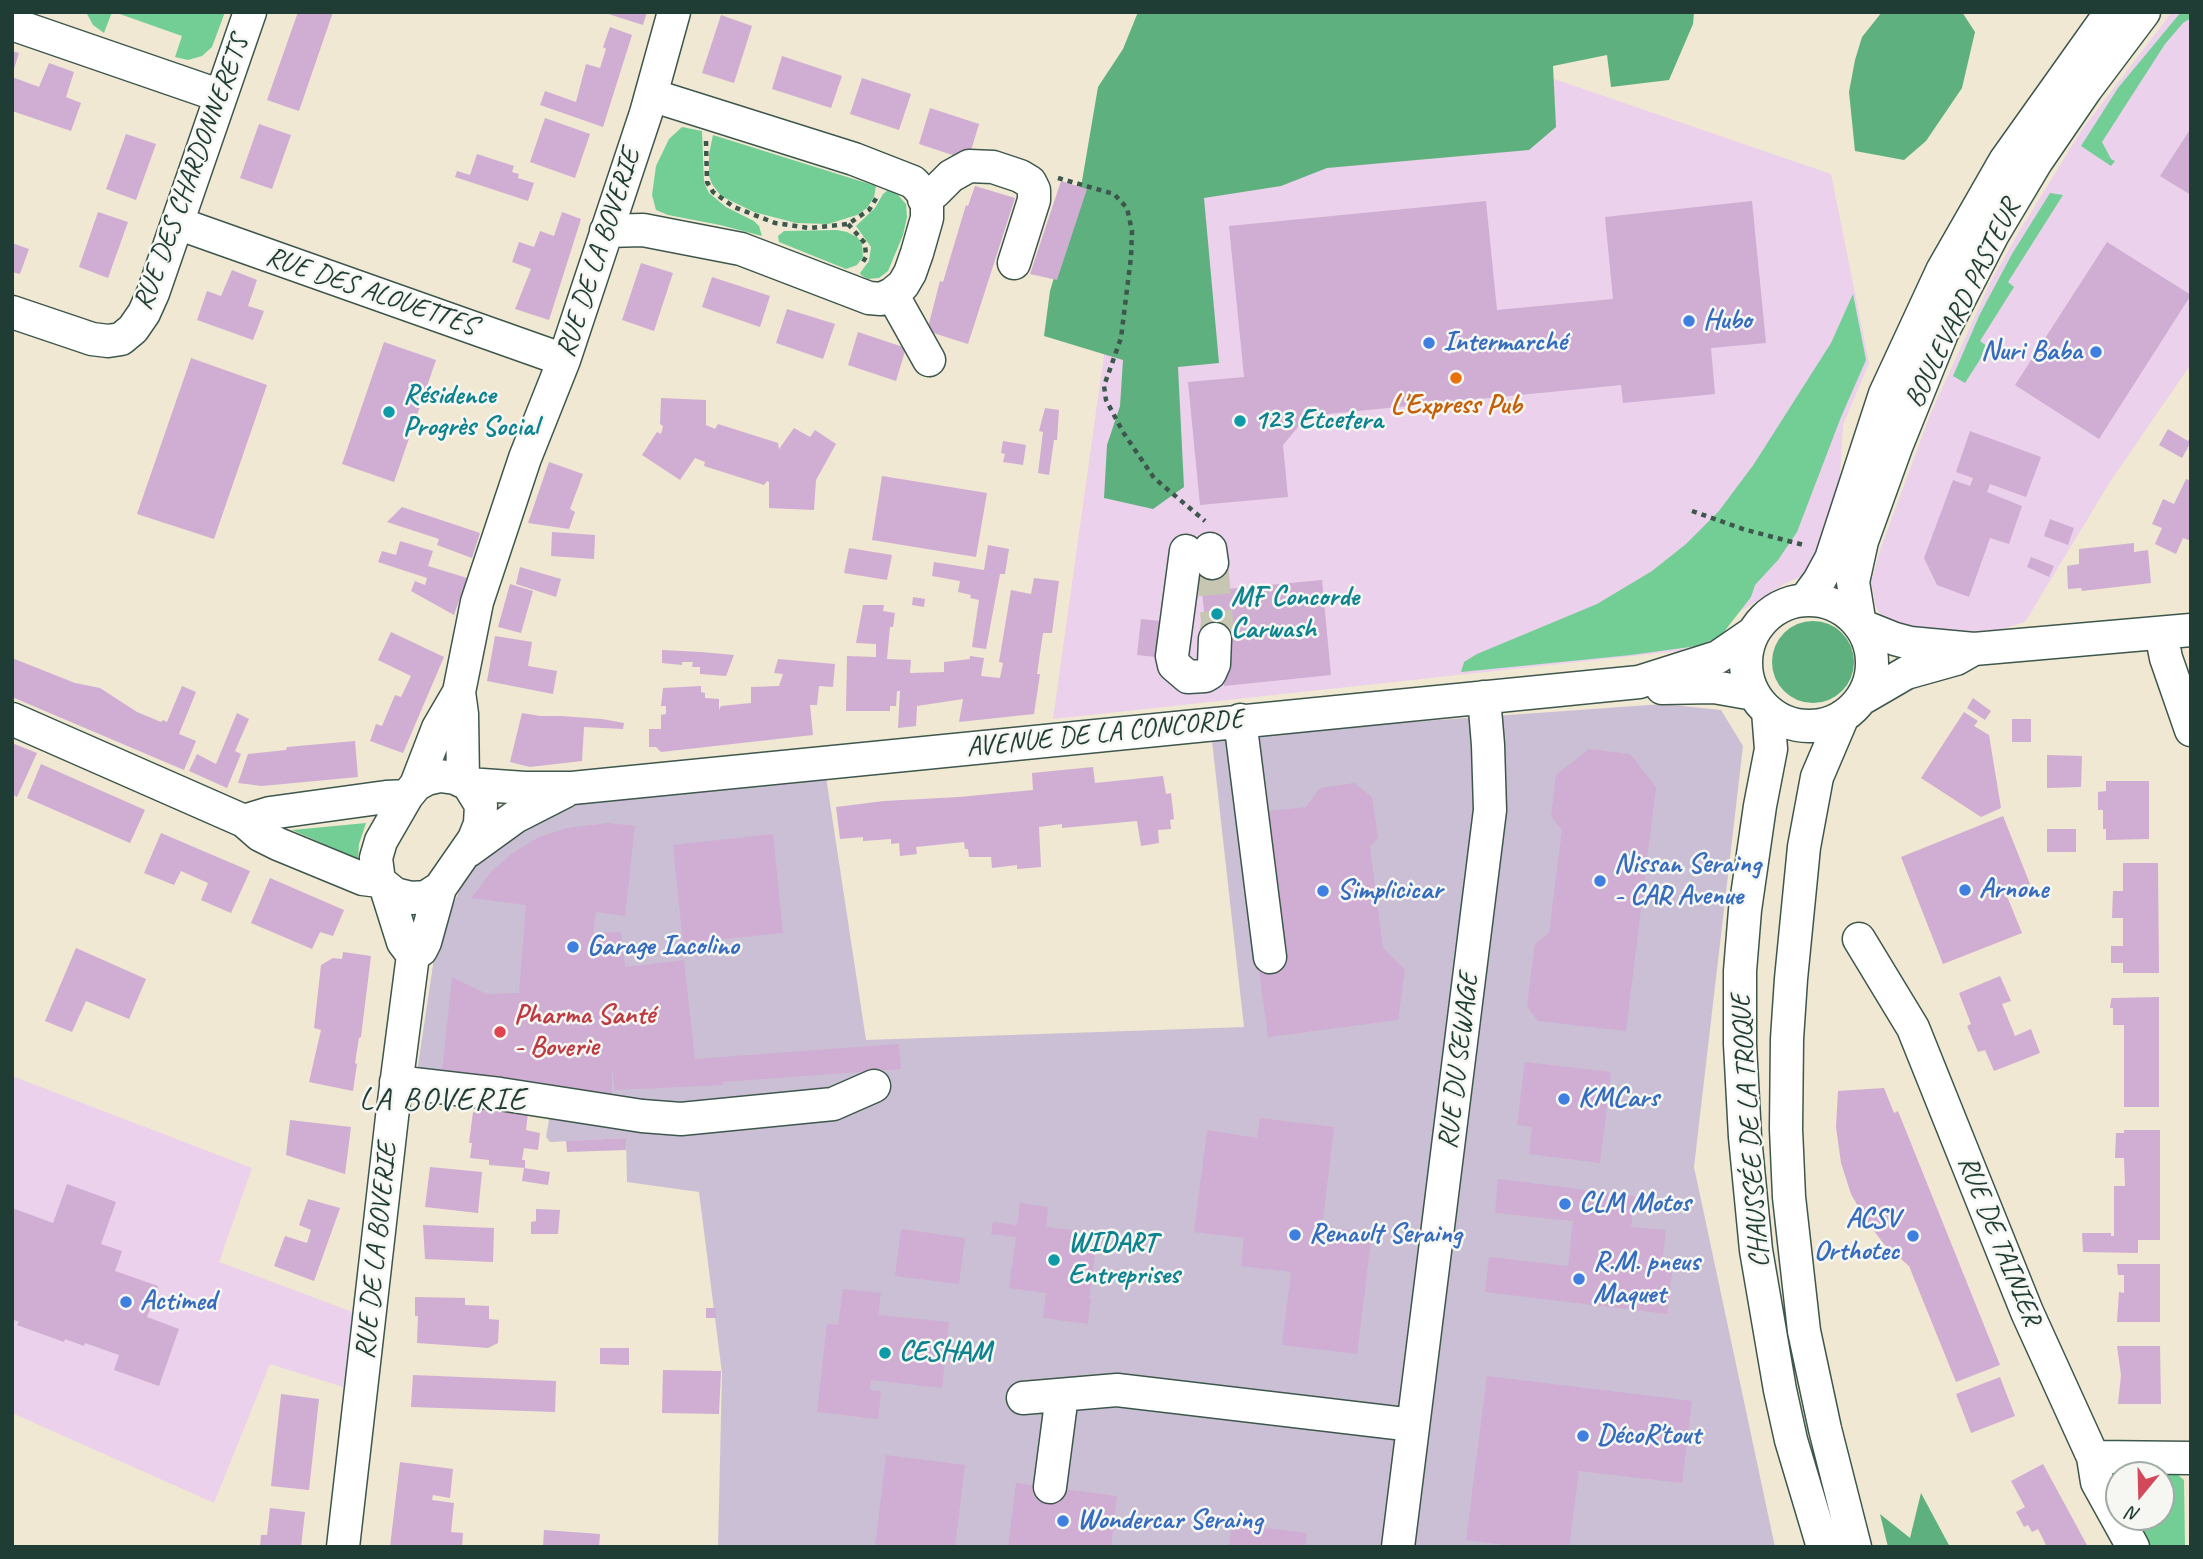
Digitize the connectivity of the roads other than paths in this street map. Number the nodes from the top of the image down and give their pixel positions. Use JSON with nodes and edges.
{"nodes":[{"id":1,"x":250,"y":12,"type":"edge"},
{"id":2,"x":674,"y":12,"type":"edge"},
{"id":3,"x":2111,"y":12,"type":"edge"},
{"id":4,"x":2144,"y":12,"type":"edge"},
{"id":5,"x":12,"y":24,"type":"edge"},
{"id":6,"x":51,"y":24,"type":"edge"},
{"id":7,"x":651,"y":95,"type":"junction"},
{"id":8,"x":221,"y":96,"type":"junction"},
{"id":9,"x":925,"y":199,"type":"junction"},
{"id":10,"x":177,"y":223,"type":"junction"},
{"id":11,"x":606,"y":231,"type":"junction"},
{"id":12,"x":1014,"y":263,"type":"dead end"},
{"id":13,"x":891,"y":294,"type":"junction"},
{"id":14,"x":12,"y":312,"type":"edge"},
{"id":15,"x":564,"y":360,"type":"junction"},
{"id":16,"x":929,"y":360,"type":"dead end"},
{"id":17,"x":1206,"y":548,"type":"road end"},
{"id":18,"x":1805,"y":600,"type":"junction"},
{"id":19,"x":1860,"y":625,"type":"junction"},
{"id":20,"x":2176,"y":631,"type":"edge"},
{"id":21,"x":1754,"y":633,"type":"junction"},
{"id":22,"x":1215,"y":639,"type":"tunnel mouth"},
{"id":23,"x":1974,"y":649,"type":"junction"},
{"id":24,"x":1639,"y":682,"type":"junction"},
{"id":25,"x":459,"y":692,"type":"junction"},
{"id":26,"x":1484,"y":697,"type":"junction"},
{"id":27,"x":1761,"y":703,"type":"junction"},
{"id":28,"x":1853,"y":707,"type":"junction"},
{"id":29,"x":12,"y":719,"type":"edge"},
{"id":30,"x":1240,"y":720,"type":"junction"},
{"id":31,"x":2191,"y":730,"type":"edge"},
{"id":32,"x":466,"y":783,"type":"junction"},
{"id":33,"x":572,"y":788,"type":"junction"},
{"id":34,"x":412,"y":791,"type":"junction"},
{"id":35,"x":244,"y":821,"type":"junction"},
{"id":36,"x":464,"y":854,"type":"junction"},
{"id":37,"x":383,"y":884,"type":"junction"},
{"id":38,"x":440,"y":888,"type":"junction"},
{"id":39,"x":1859,"y":939,"type":"dead end"},
{"id":40,"x":413,"y":955,"type":"junction"},
{"id":41,"x":1270,"y":957,"type":"dead end"},
{"id":42,"x":396,"y":1082,"type":"junction"},
{"id":43,"x":874,"y":1086,"type":"dead end"},
{"id":44,"x":1062,"y":1395,"type":"junction"},
{"id":45,"x":1024,"y":1398,"type":"dead end"},
{"id":46,"x":1413,"y":1425,"type":"junction"},
{"id":47,"x":2093,"y":1457,"type":"junction"},
{"id":48,"x":2191,"y":1458,"type":"edge"},
{"id":49,"x":1050,"y":1487,"type":"dead end"},
{"id":50,"x":344,"y":1547,"type":"edge"},
{"id":51,"x":1398,"y":1547,"type":"edge"},
{"id":52,"x":1823,"y":1547,"type":"edge"},
{"id":53,"x":1855,"y":1547,"type":"edge"},
{"id":54,"x":2133,"y":1547,"type":"edge"}],
"edges":[{"from":1,"to":8,"type":"street","name":"RUE DES CHARDONNERETS"},
{"from":2,"to":7,"type":"street","name":"RUE DE LA BOVERIE"},
{"from":3,"to":18,"type":"street","name":"BOULEVARD PASTEUR"},
{"from":4,"to":19,"type":"street","name":"BOULEVARD PASTEUR"},
{"from":5,"to":6,"type":"street"},
{"from":6,"to":8,"type":"street"},
{"from":7,"to":9,"type":"street"},
{"from":7,"to":11,"type":"street","name":"RUE DE LA BOVERIE"},
{"from":8,"to":10,"type":"street","name":"RUE DES CHARDONNERETS"},
{"from":9,"to":12,"type":"street"},
{"from":9,"to":13,"type":"street"},
{"from":10,"to":14,"type":"street","name":"RUE DES CHARDONNERETS"},
{"from":10,"to":15,"type":"street","name":"RUE DES ALOUETTES"},
{"from":11,"to":13,"type":"street"},
{"from":11,"to":15,"type":"street","name":"RUE DE LA BOVERIE"},
{"from":13,"to":16,"type":"street"},
{"from":15,"to":25,"type":"street","name":"RUE DE LA BOVERIE"},
{"from":17,"to":22,"type":"street"},
{"from":18,"to":19,"type":"street"},
{"from":18,"to":21,"type":"street"},
{"from":19,"to":23,"type":"street"},
{"from":19,"to":28,"type":"street"},
{"from":20,"to":23,"type":"street"},
{"from":20,"to":31,"type":"street"},
{"from":21,"to":24,"type":"street","name":"AVENUE DE LA CONCORDE"},
{"from":21,"to":27,"type":"street"},
{"from":23,"to":28,"type":"street"},
{"from":24,"to":26,"type":"street","name":"AVENUE DE LA CONCORDE"},
{"from":24,"to":27,"type":"street","name":"AVENUE DE LA CONCORDE"},
{"from":25,"to":32,"type":"street","name":"RUE DE LA BOVERIE"},
{"from":25,"to":34,"type":"street","name":"RUE DE LA BOVERIE"},
{"from":26,"to":30,"type":"street","name":"AVENUE DE LA CONCORDE"},
{"from":26,"to":46,"type":"street","name":"RUE DU SEWAGE"},
{"from":27,"to":28,"type":"street"},
{"from":27,"to":52,"type":"street","name":"CHAUSSÉE DE LA TROQUE"},
{"from":28,"to":53,"type":"street","name":"CHAUSSÉE DE LA TROQUE"},
{"from":29,"to":35,"type":"street"},
{"from":30,"to":33,"type":"street","name":"AVENUE DE LA CONCORDE"},
{"from":30,"to":41,"type":"street"},
{"from":32,"to":33,"type":"street","name":"AVENUE DE LA CONCORDE"},
{"from":32,"to":34,"type":"street"},
{"from":32,"to":36,"type":"street","name":"RUE DE LA BOVERIE"},
{"from":33,"to":36,"type":"street","name":"AVENUE DE LA CONCORDE"},
{"from":34,"to":35,"type":"street"},
{"from":34,"to":37,"type":"street","name":"RUE DE LA BOVERIE"},
{"from":35,"to":37,"type":"street"},
{"from":36,"to":38,"type":"street","name":"RUE DE LA BOVERIE"},
{"from":37,"to":38,"type":"street"},
{"from":37,"to":40,"type":"street","name":"RUE DE LA BOVERIE"},
{"from":38,"to":40,"type":"street","name":"RUE DE LA BOVERIE"},
{"from":39,"to":47,"type":"street","name":"RUE DE TAINIER"},
{"from":40,"to":42,"type":"street","name":"RUE DE LA BOVERIE"},
{"from":42,"to":43,"type":"street"},
{"from":42,"to":50,"type":"street","name":"RUE DE LA BOVERIE"},
{"from":44,"to":45,"type":"street"},
{"from":44,"to":46,"type":"street"},
{"from":44,"to":49,"type":"street"},
{"from":46,"to":51,"type":"street","name":"RUE DU SEWAGE"},
{"from":47,"to":48,"type":"street"},
{"from":47,"to":54,"type":"street","name":"RUE DE TAINIER"}]}
